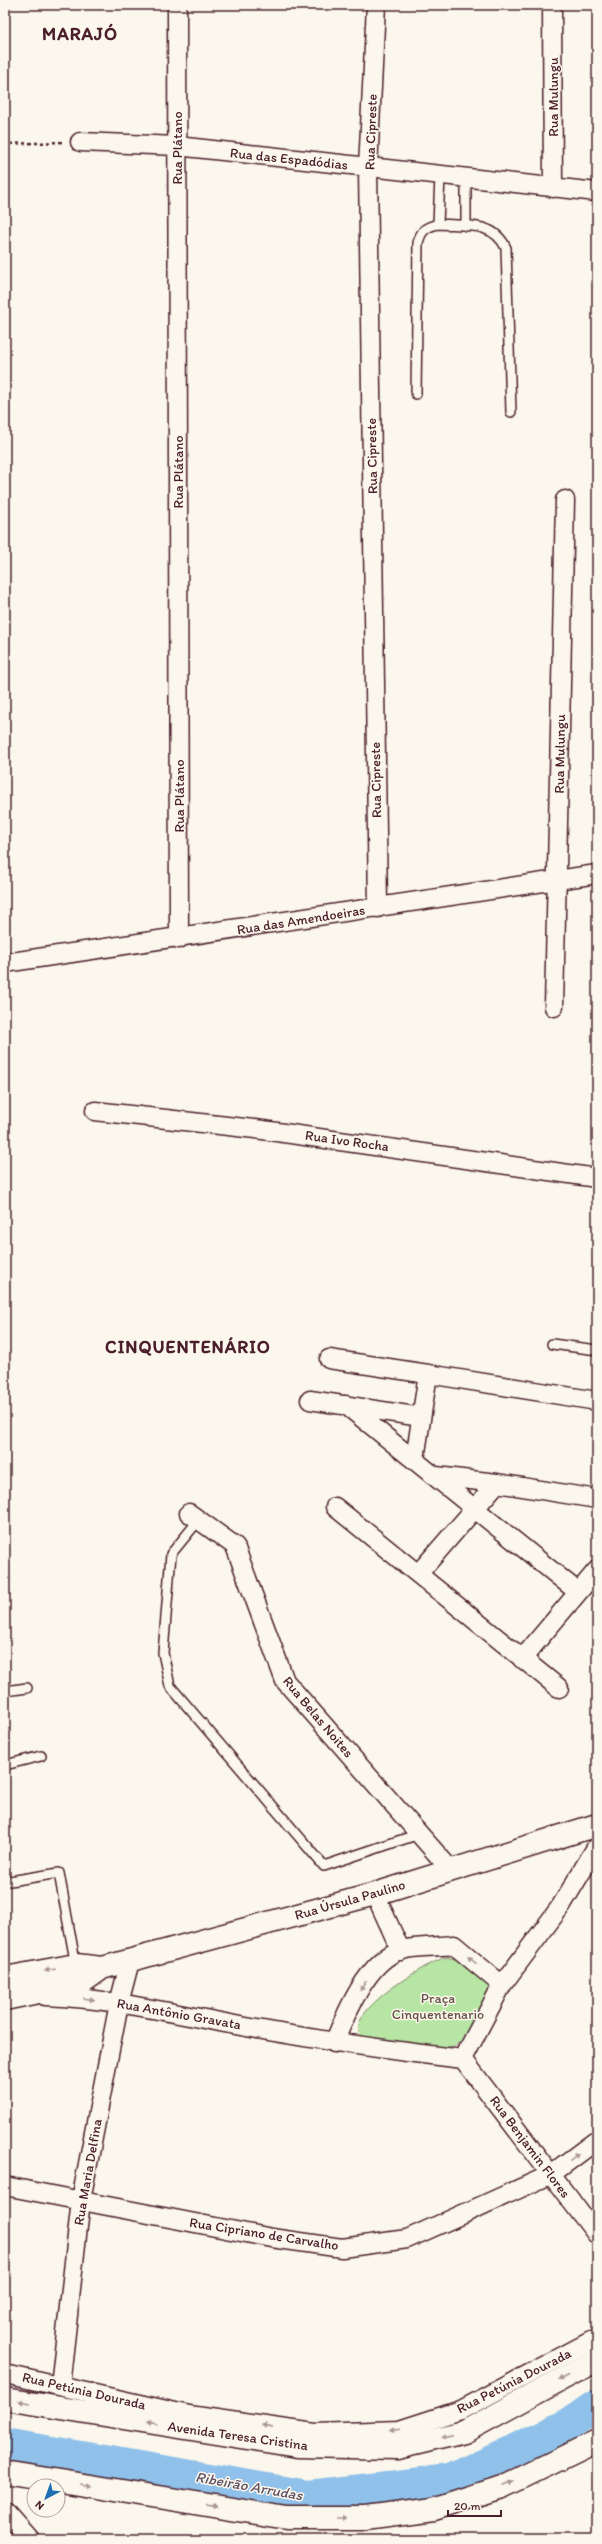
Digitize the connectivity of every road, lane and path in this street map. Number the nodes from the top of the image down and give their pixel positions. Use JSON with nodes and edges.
{"nodes":[{"id":1,"x":177,"y":5,"type":"edge"},
{"id":2,"x":376,"y":5,"type":"edge"},
{"id":3,"x":552,"y":5,"type":"edge"},
{"id":4,"x":80,"y":142,"type":"joint"},
{"id":5,"x":5,"y":144,"type":"edge"},
{"id":6,"x":177,"y":146,"type":"junction"},
{"id":7,"x":368,"y":168,"type":"junction"},
{"id":8,"x":440,"y":176,"type":"junction"},
{"id":9,"x":466,"y":179,"type":"junction"},
{"id":10,"x":553,"y":188,"type":"junction"},
{"id":11,"x":597,"y":192,"type":"edge"},
{"id":12,"x":438,"y":224,"type":"junction"},
{"id":13,"x":466,"y":226,"type":"junction"},
{"id":14,"x":416,"y":394,"type":"dead end"},
{"id":15,"x":511,"y":412,"type":"dead end"},
{"id":16,"x":565,"y":500,"type":"dead end"},
{"id":17,"x":597,"y":874,"type":"edge"},
{"id":18,"x":557,"y":881,"type":"junction"},
{"id":19,"x":378,"y":908,"type":"junction"},
{"id":20,"x":179,"y":939,"type":"junction"},
{"id":21,"x":5,"y":964,"type":"edge"},
{"id":22,"x":554,"y":1007,"type":"dead end"},
{"id":23,"x":95,"y":1111,"type":"dead end"},
{"id":24,"x":597,"y":1178,"type":"edge"},
{"id":25,"x":552,"y":1344,"type":"dead end"},
{"id":26,"x":597,"y":1350,"type":"edge"},
{"id":27,"x":329,"y":1359,"type":"dead end"},
{"id":28,"x":428,"y":1374,"type":"junction"},
{"id":29,"x":310,"y":1400,"type":"dead end"},
{"id":30,"x":597,"y":1401,"type":"edge"},
{"id":31,"x":346,"y":1405,"type":"junction"},
{"id":32,"x":421,"y":1418,"type":"junction"},
{"id":33,"x":415,"y":1459,"type":"junction"},
{"id":34,"x":436,"y":1476,"type":"junction"},
{"id":35,"x":497,"y":1483,"type":"junction"},
{"id":36,"x":597,"y":1499,"type":"edge"},
{"id":37,"x":335,"y":1508,"type":"dead end"},
{"id":38,"x":475,"y":1508,"type":"junction"},
{"id":39,"x":193,"y":1517,"type":"joint"},
{"id":40,"x":597,"y":1570,"type":"edge"},
{"id":41,"x":418,"y":1574,"type":"junction"},
{"id":42,"x":578,"y":1592,"type":"junction"},
{"id":43,"x":522,"y":1659,"type":"junction"},
{"id":44,"x":27,"y":1688,"type":"dead end"},
{"id":45,"x":559,"y":1688,"type":"dead end"},
{"id":46,"x":5,"y":1691,"type":"edge"},
{"id":47,"x":41,"y":1756,"type":"dead end"},
{"id":48,"x":5,"y":1765,"type":"edge"},
{"id":49,"x":597,"y":1825,"type":"edge"},
{"id":50,"x":419,"y":1834,"type":"junction"},
{"id":51,"x":597,"y":1846,"type":"edge"},
{"id":52,"x":450,"y":1869,"type":"junction"},
{"id":53,"x":5,"y":1879,"type":"edge"},
{"id":54,"x":375,"y":1894,"type":"junction"},
{"id":55,"x":401,"y":1951,"type":"junction"},
{"id":56,"x":130,"y":1961,"type":"junction"},
{"id":57,"x":78,"y":1974,"type":"junction"},
{"id":58,"x":5,"y":1978,"type":"edge"},
{"id":59,"x":502,"y":1985,"type":"junction"},
{"id":60,"x":14,"y":1997,"type":"edge"},
{"id":61,"x":119,"y":2003,"type":"junction"},
{"id":62,"x":334,"y":2043,"type":"junction"},
{"id":63,"x":463,"y":2059,"type":"junction"},
{"id":64,"x":597,"y":2140,"type":"edge"},
{"id":65,"x":550,"y":2175,"type":"junction"},
{"id":66,"x":5,"y":2186,"type":"edge"},
{"id":67,"x":81,"y":2200,"type":"junction"},
{"id":68,"x":597,"y":2235,"type":"edge"},
{"id":69,"x":597,"y":2340,"type":"edge"},
{"id":70,"x":597,"y":2360,"type":"edge"},
{"id":71,"x":5,"y":2374,"type":"edge"},
{"id":72,"x":60,"y":2386,"type":"junction"},
{"id":73,"x":5,"y":2399,"type":"edge"},
{"id":74,"x":597,"y":2441,"type":"edge"},
{"id":75,"x":5,"y":2472,"type":"edge"},
{"id":76,"x":6,"y":2513,"type":"dead end"},
{"id":77,"x":29,"y":2539,"type":"edge"}],
"edges":[{"from":1,"to":6,"type":"street","name":"Rua Plátano"},
{"from":2,"to":7,"type":"street","name":"Rua Cipreste"},
{"from":3,"to":10,"type":"street","name":"Rua Mulungu"},
{"from":4,"to":5,"type":"path"},
{"from":4,"to":6,"type":"street","name":"Rua das Espadódias"},
{"from":6,"to":7,"type":"street","name":"Rua das Espadódias"},
{"from":6,"to":20,"type":"street","name":"Rua Plátano"},
{"from":7,"to":8,"type":"street","name":"Rua das Espadódias"},
{"from":7,"to":19,"type":"street","name":"Rua Cipreste"},
{"from":8,"to":9,"type":"street","name":"Rua das Espadódias"},
{"from":8,"to":12,"type":"lane"},
{"from":9,"to":10,"type":"street","name":"Rua das Espadódias"},
{"from":9,"to":13,"type":"lane"},
{"from":10,"to":11,"type":"street","name":"Rua das Espadódias"},
{"from":12,"to":13,"type":"lane"},
{"from":12,"to":14,"type":"lane"},
{"from":13,"to":15,"type":"lane"},
{"from":16,"to":18,"type":"street","name":"Rua Mulungu"},
{"from":17,"to":18,"type":"street","name":"Rua das Amendoeiras"},
{"from":18,"to":19,"type":"street","name":"Rua das Amendoeiras"},
{"from":18,"to":22,"type":"street","name":"Rua Mulungu"},
{"from":19,"to":20,"type":"street","name":"Rua das Amendoeiras"},
{"from":20,"to":21,"type":"street","name":"Rua das Amendoeiras"},
{"from":23,"to":24,"type":"street","name":"Rua Ivo Rocha"},
{"from":25,"to":26,"type":"lane"},
{"from":27,"to":28,"type":"street"},
{"from":28,"to":30,"type":"street"},
{"from":28,"to":32,"type":"street"},
{"from":29,"to":31,"type":"street"},
{"from":31,"to":32,"type":"street"},
{"from":31,"to":33,"type":"street"},
{"from":32,"to":33,"type":"street"},
{"from":33,"to":34,"type":"street"},
{"from":34,"to":35,"type":"street"},
{"from":34,"to":38,"type":"street"},
{"from":35,"to":36,"type":"street"},
{"from":35,"to":38,"type":"street"},
{"from":37,"to":41,"type":"street"},
{"from":38,"to":41,"type":"street"},
{"from":38,"to":42,"type":"street"},
{"from":39,"to":50,"type":"street","name":"Rua Belas Noites"},
{"from":39,"to":50,"type":"lane"},
{"from":40,"to":42,"type":"street"},
{"from":41,"to":43,"type":"street"},
{"from":42,"to":43,"type":"street"},
{"from":43,"to":45,"type":"street"},
{"from":44,"to":46,"type":"lane"},
{"from":47,"to":48,"type":"lane"},
{"from":49,"to":52,"type":"main road","name":"Rua Úrsula Paulino"},
{"from":50,"to":52,"type":"street","name":"Rua Belas Noites"},
{"from":51,"to":59,"type":"street"},
{"from":52,"to":54,"type":"main road","name":"Rua Úrsula Paulino"},
{"from":53,"to":57,"type":"lane"},
{"from":54,"to":55,"type":"street"},
{"from":54,"to":56,"type":"main road","name":"Rua Úrsula Paulino"},
{"from":59,"to":55,"type":"street","one_way":true},
{"from":55,"to":62,"type":"street","one_way":true},
{"from":56,"to":57,"type":"main road","name":"Rua Úrsula Paulino"},
{"from":56,"to":61,"type":"street","name":"Rua Maria Delfina"},
{"from":57,"to":58,"type":"main road","name":"Rua Úrsula Paulino","one_way":true},
{"from":57,"to":60,"type":"main road","name":"Rua Úrsula Paulino"},
{"from":59,"to":63,"type":"street"},
{"from":60,"to":61,"type":"street","name":"Rua Antônio Gravata","one_way":true},
{"from":61,"to":62,"type":"street","name":"Rua Antônio Gravata"},
{"from":61,"to":67,"type":"street","name":"Rua Maria Delfina"},
{"from":62,"to":63,"type":"street","name":"Rua Antônio Gravata"},
{"from":63,"to":65,"type":"street","name":"Rua Benjamin Flores"},
{"from":65,"to":64,"type":"street","name":"Rua Cipriano de Carvalho","one_way":true},
{"from":65,"to":67,"type":"street","name":"Rua Cipriano de Carvalho"},
{"from":65,"to":68,"type":"street","name":"Rua Benjamin Flores"},
{"from":66,"to":67,"type":"street","name":"Rua Cipriano de Carvalho"},
{"from":67,"to":72,"type":"street","name":"Rua Maria Delfina"},
{"from":69,"to":72,"type":"street","name":"Rua Petúnia Dourada","one_way":true},
{"from":70,"to":73,"type":"main road","name":"Avenida Teresa Cristina","one_way":true},
{"from":71,"to":72,"type":"street","name":"Rua Petúnia Dourada"},
{"from":75,"to":74,"type":"main road","one_way":true},
{"from":76,"to":77,"type":"street"}]}
